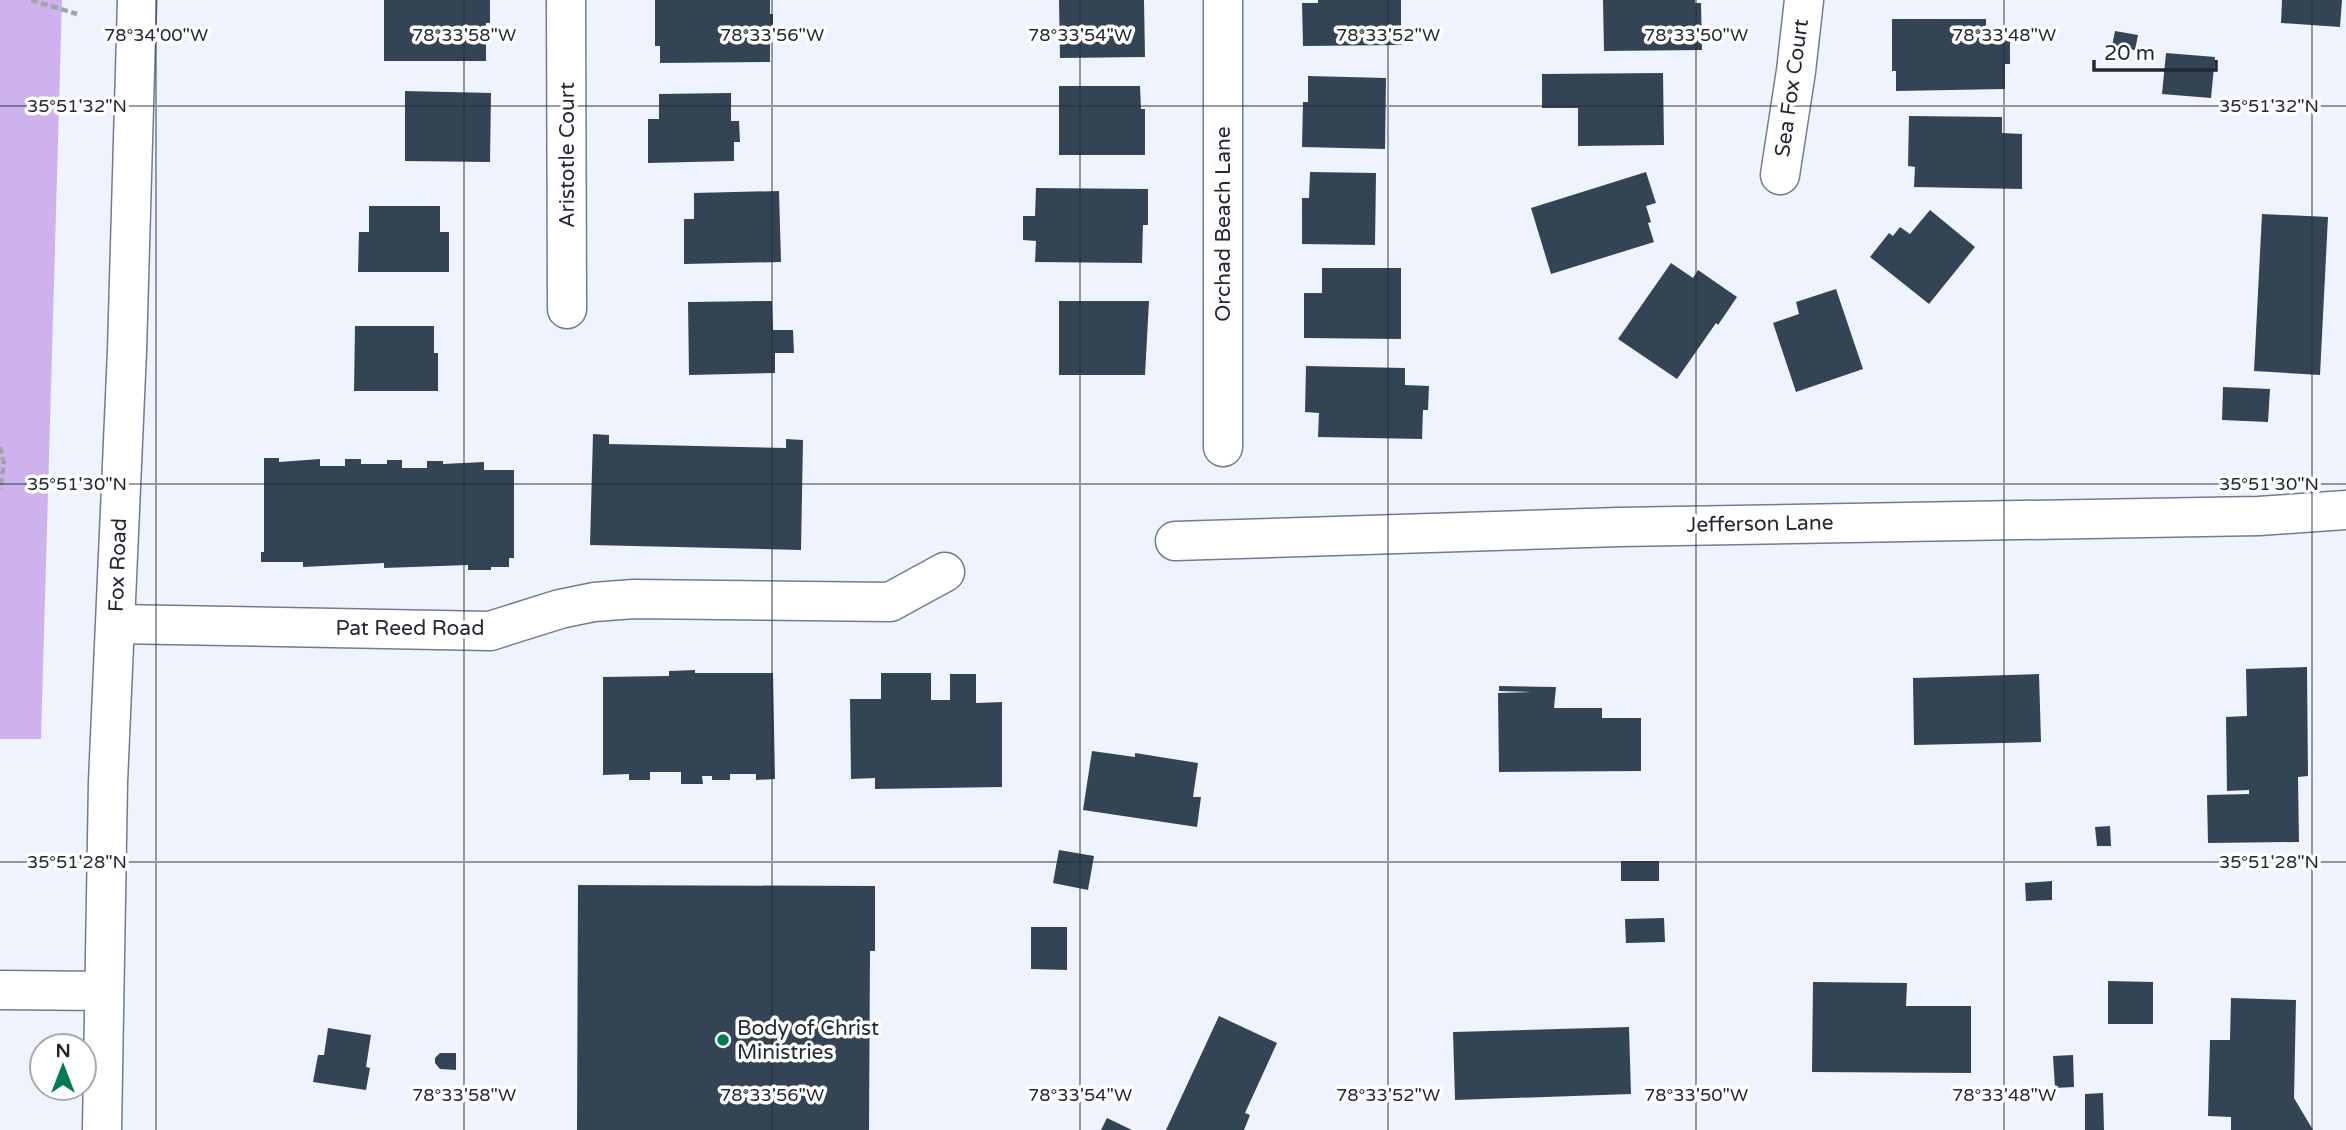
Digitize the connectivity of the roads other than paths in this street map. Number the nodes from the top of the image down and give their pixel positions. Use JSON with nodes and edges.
{"nodes":[{"id":1,"x":137,"y":0,"type":"edge"},
{"id":2,"x":566,"y":0,"type":"edge"},
{"id":3,"x":1223,"y":0,"type":"edge"},
{"id":4,"x":1804,"y":0,"type":"edge"},
{"id":5,"x":1780,"y":175,"type":"dead end"},
{"id":6,"x":567,"y":309,"type":"dead end"},
{"id":7,"x":1223,"y":447,"type":"dead end"},
{"id":8,"x":2346,"y":510,"type":"edge"},
{"id":9,"x":1175,"y":541,"type":"dead end"},
{"id":10,"x":945,"y":572,"type":"dead end"},
{"id":11,"x":116,"y":624,"type":"junction"},
{"id":12,"x":0,"y":990,"type":"edge"},
{"id":13,"x":103,"y":991,"type":"junction"},
{"id":14,"x":102,"y":1130,"type":"edge"}],
"edges":[{"from":1,"to":11,"type":"street","name":"Fox Road"},
{"from":2,"to":6,"type":"street","name":"Aristotle Court"},
{"from":3,"to":7,"type":"street","name":"Orchad Beach Lane"},
{"from":4,"to":5,"type":"street","name":"Sea Fox Court"},
{"from":8,"to":9,"type":"street","name":"Jefferson Lane"},
{"from":10,"to":11,"type":"street","name":"Pat Reed Road"},
{"from":11,"to":13,"type":"street","name":"Fox Road"},
{"from":12,"to":13,"type":"street"},
{"from":13,"to":14,"type":"street","name":"Fox Road"}]}
